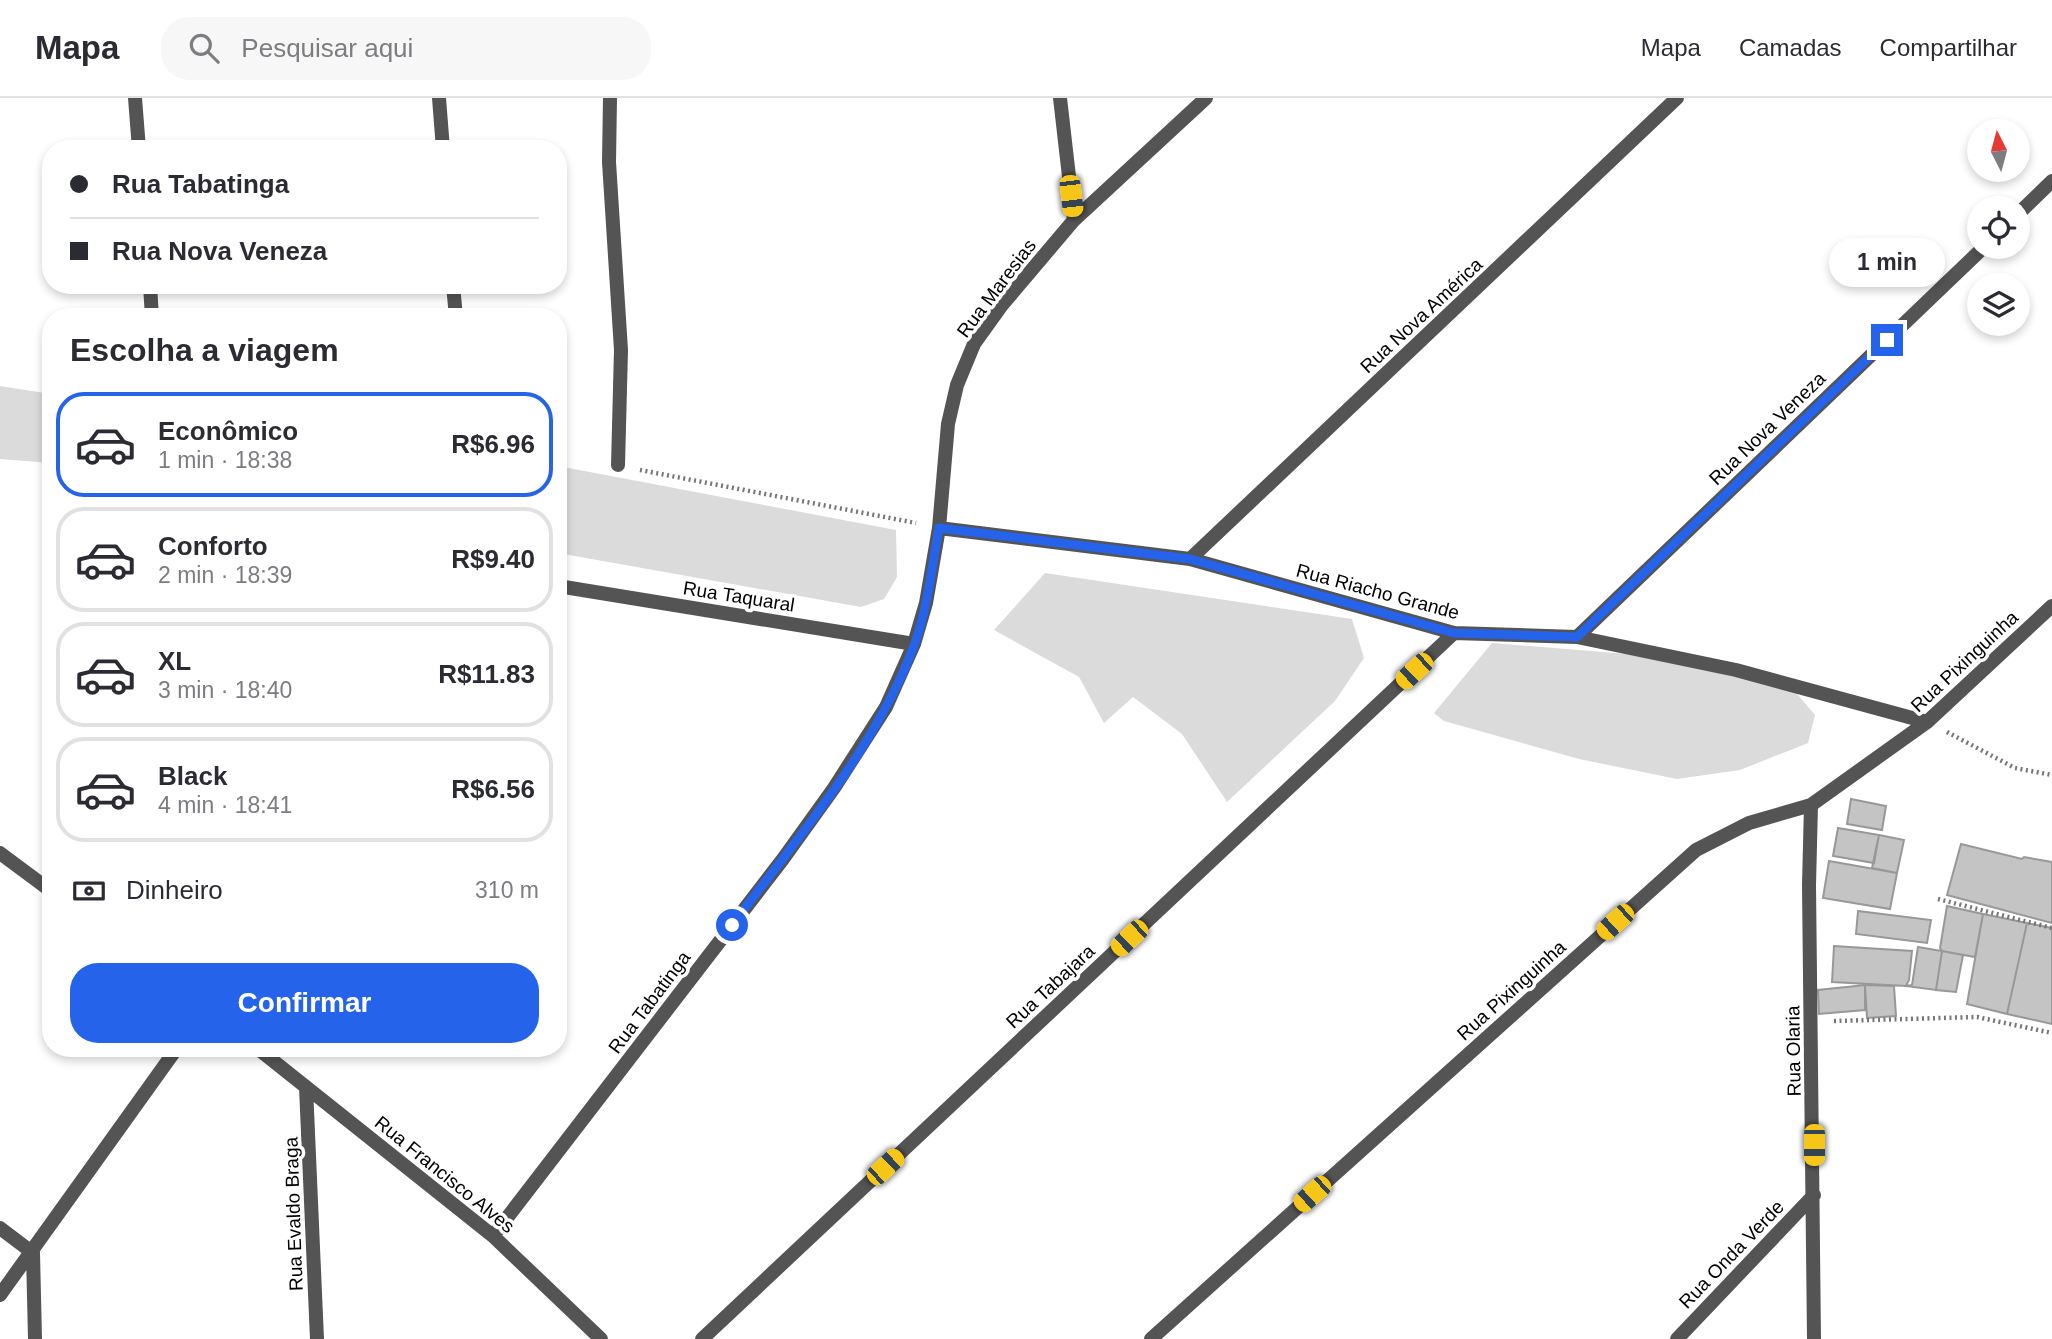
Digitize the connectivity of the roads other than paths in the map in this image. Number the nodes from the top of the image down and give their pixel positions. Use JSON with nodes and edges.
{"nodes":[{"id":1,"x":135,"y":98,"type":"edge"},
{"id":2,"x":439,"y":98,"type":"edge"},
{"id":3,"x":610,"y":98,"type":"edge"},
{"id":4,"x":1060,"y":98,"type":"edge"},
{"id":5,"x":1206,"y":98,"type":"edge"},
{"id":6,"x":1677,"y":98,"type":"edge"},
{"id":7,"x":138,"y":140,"type":"edge"},
{"id":8,"x":442,"y":140,"type":"edge"},
{"id":9,"x":2052,"y":181,"type":"edge"},
{"id":10,"x":2030,"y":202,"type":"edge"},
{"id":11,"x":1074,"y":220,"type":"junction"},
{"id":12,"x":1971,"y":259,"type":"edge"},
{"id":13,"x":618,"y":466,"type":"road end"},
{"id":14,"x":939,"y":528,"type":"junction"},
{"id":15,"x":1190,"y":559,"type":"junction"},
{"id":16,"x":567,"y":587,"type":"edge"},
{"id":17,"x":2052,"y":606,"type":"edge"},
{"id":18,"x":1454,"y":633,"type":"junction"},
{"id":19,"x":1577,"y":637,"type":"junction"},
{"id":20,"x":914,"y":644,"type":"junction"},
{"id":21,"x":1927,"y":722,"type":"junction"},
{"id":22,"x":1811,"y":806,"type":"junction"},
{"id":23,"x":0,"y":853,"type":"edge"},
{"id":24,"x":42,"y":884,"type":"edge"},
{"id":25,"x":171,"y":1057,"type":"edge"},
{"id":26,"x":268,"y":1057,"type":"edge"},
{"id":27,"x":306,"y":1087,"type":"junction"},
{"id":28,"x":1814,"y":1195,"type":"junction"},
{"id":29,"x":0,"y":1228,"type":"edge"},
{"id":30,"x":494,"y":1236,"type":"junction"},
{"id":31,"x":33,"y":1254,"type":"junction"},
{"id":32,"x":0,"y":1295,"type":"edge"},
{"id":33,"x":35,"y":1339,"type":"edge"},
{"id":34,"x":317,"y":1339,"type":"edge"},
{"id":35,"x":601,"y":1339,"type":"edge"},
{"id":36,"x":702,"y":1339,"type":"edge"},
{"id":37,"x":1151,"y":1339,"type":"edge"},
{"id":38,"x":1676,"y":1339,"type":"edge"},
{"id":39,"x":1814,"y":1339,"type":"edge"}],
"edges":[{"from":1,"to":7,"type":"street"},
{"from":2,"to":8,"type":"street"},
{"from":3,"to":13,"type":"street"},
{"from":4,"to":11,"type":"street"},
{"from":5,"to":11,"type":"street","name":"Rua Maresias"},
{"from":6,"to":15,"type":"street","name":"Rua Nova América"},
{"from":9,"to":10,"type":"street"},
{"from":11,"to":14,"type":"street","name":"Rua Maresias"},
{"from":12,"to":19,"type":"street","name":"Rua Nova Veneza"},
{"from":14,"to":15,"type":"street","name":"Rua Riacho Grande"},
{"from":14,"to":20,"type":"street","name":"Rua Maresias"},
{"from":15,"to":18,"type":"street","name":"Rua Riacho Grande"},
{"from":16,"to":20,"type":"street","name":"Rua Taquaral"},
{"from":17,"to":21,"type":"street","name":"Rua Pixinguinha"},
{"from":18,"to":19,"type":"street","name":"Rua Riacho Grande"},
{"from":18,"to":36,"type":"street","name":"Rua Tabajara"},
{"from":19,"to":21,"type":"street","name":"Rua Riacho Grande"},
{"from":20,"to":30,"type":"street","name":"Rua Tabatinga"},
{"from":21,"to":22,"type":"street","name":"Rua Pixinguinha"},
{"from":22,"to":28,"type":"street","name":"Rua Olaria"},
{"from":22,"to":37,"type":"street","name":"Rua Pixinguinha"},
{"from":23,"to":24,"type":"street"},
{"from":25,"to":31,"type":"street"},
{"from":26,"to":27,"type":"street","name":"Rua Francisco Alves"},
{"from":27,"to":30,"type":"street","name":"Rua Francisco Alves"},
{"from":27,"to":34,"type":"street","name":"Rua Evaldo Braga"},
{"from":28,"to":38,"type":"street","name":"Rua Onda Verde"},
{"from":28,"to":39,"type":"street","name":"Rua Olaria"},
{"from":29,"to":31,"type":"street"},
{"from":30,"to":35,"type":"street","name":"Rua Francisco Alves"},
{"from":31,"to":32,"type":"street"},
{"from":31,"to":33,"type":"street"}]}
